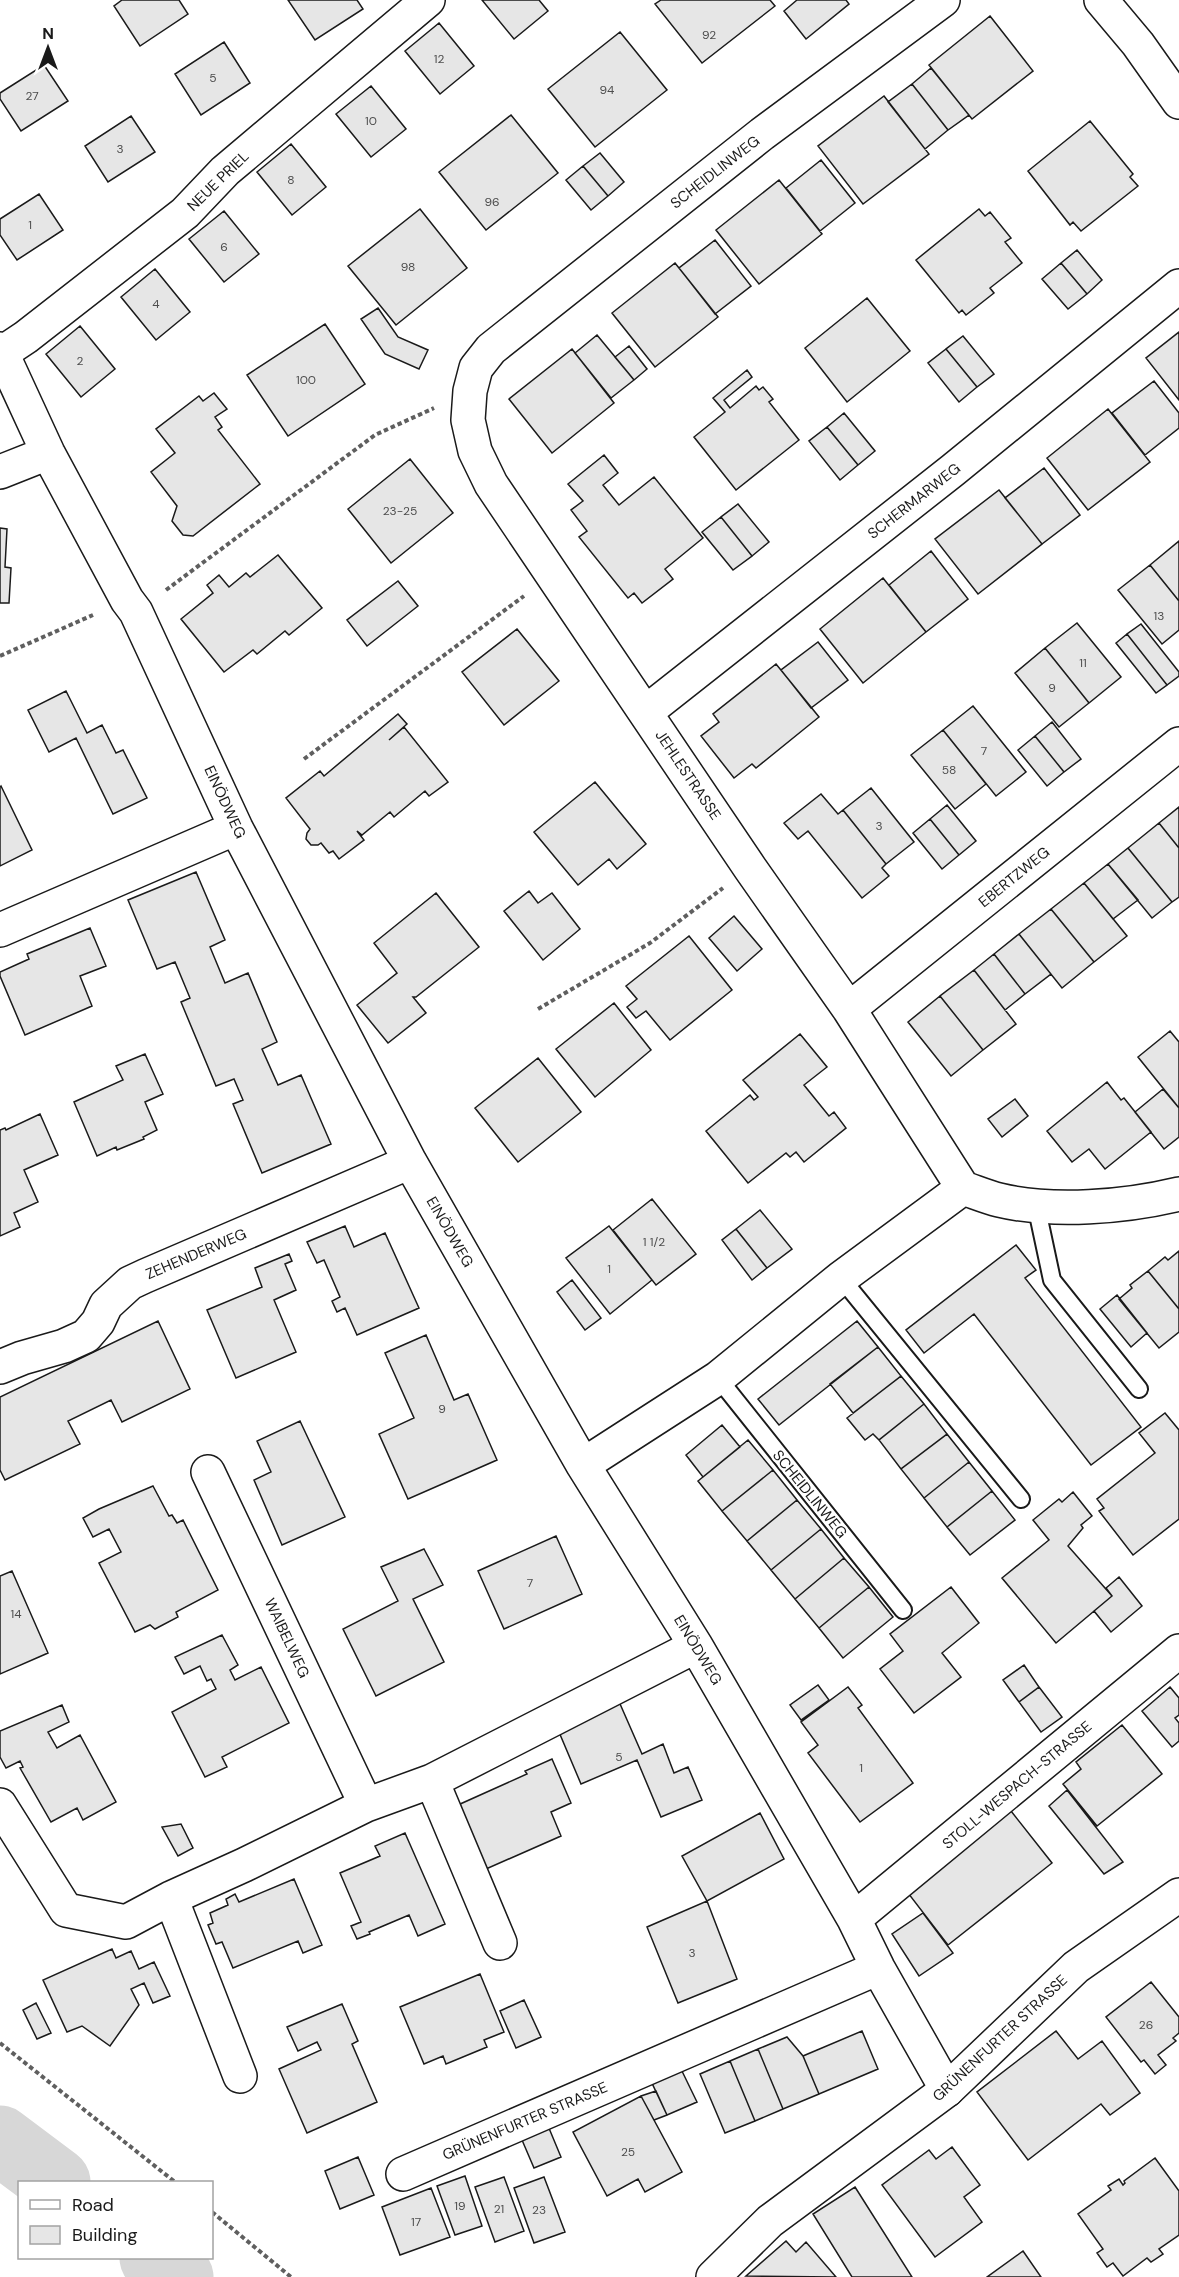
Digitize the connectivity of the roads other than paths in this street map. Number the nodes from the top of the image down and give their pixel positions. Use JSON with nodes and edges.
{"nodes":[{"id":1,"x":428,"y":0,"type":"edge"},
{"id":2,"x":943,"y":0,"type":"edge"},
{"id":3,"x":1101,"y":0,"type":"edge"},
{"id":4,"x":1179,"y":102,"type":"edge"},
{"id":5,"x":1179,"y":286,"type":"edge"},
{"id":6,"x":491,"y":350,"type":"joint"},
{"id":7,"x":1,"y":351,"type":"edge"},
{"id":8,"x":48,"y":453,"type":"junction"},
{"id":9,"x":0,"y":472,"type":"edge"},
{"id":10,"x":646,"y":712,"type":"junction"},
{"id":11,"x":1179,"y":744,"type":"edge"},
{"id":12,"x":236,"y":828,"type":"junction"},
{"id":13,"x":0,"y":930,"type":"edge"},
{"id":14,"x":849,"y":1009,"type":"junction"},
{"id":15,"x":410,"y":1162,"type":"junction"},
{"id":16,"x":963,"y":1188,"type":"junction"},
{"id":17,"x":1179,"y":1194,"type":"edge"},
{"id":18,"x":1036,"y":1205,"type":"junction"},
{"id":19,"x":841,"y":1278,"type":"junction"},
{"id":20,"x":0,"y":1367,"type":"edge"},
{"id":21,"x":718,"y":1378,"type":"junction"},
{"id":22,"x":1139,"y":1389,"type":"dead end"},
{"id":23,"x":583,"y":1465,"type":"junction"},
{"id":24,"x":208,"y":1472,"type":"dead end"},
{"id":25,"x":1021,"y":1499,"type":"dead end"},
{"id":26,"x":903,"y":1610,"type":"dead end"},
{"id":27,"x":696,"y":1646,"type":"junction"},
{"id":28,"x":1179,"y":1652,"type":"edge"},
{"id":29,"x":432,"y":1780,"type":"junction"},
{"id":30,"x":0,"y":1805,"type":"edge"},
{"id":31,"x":366,"y":1805,"type":"junction"},
{"id":32,"x":1179,"y":1894,"type":"edge"},
{"id":33,"x":171,"y":1898,"type":"junction"},
{"id":34,"x":854,"y":1918,"type":"junction"},
{"id":35,"x":500,"y":1943,"type":"dead end"},
{"id":36,"x":878,"y":1968,"type":"junction"},
{"id":37,"x":240,"y":2076,"type":"dead end"},
{"id":38,"x":947,"y":2090,"type":"junction"},
{"id":39,"x":403,"y":2174,"type":"dead end"},
{"id":40,"x":713,"y":2277,"type":"edge"}],
"edges":[{"from":1,"to":7,"type":"street","name":"NEUE PRIEL"},
{"from":2,"to":6,"type":"street","name":"SCHEIDLINWEG"},
{"from":3,"to":4,"type":"street"},
{"from":5,"to":10,"type":"street","name":"SCHERMARWEG"},
{"from":6,"to":10,"type":"street","name":"JEHLESTRASSE"},
{"from":7,"to":8,"type":"street","name":"EINÖDWEG"},
{"from":8,"to":9,"type":"street"},
{"from":8,"to":12,"type":"street","name":"EINÖDWEG"},
{"from":10,"to":14,"type":"street","name":"JEHLESTRASSE"},
{"from":11,"to":14,"type":"street","name":"EBERTZWEG"},
{"from":12,"to":13,"type":"street"},
{"from":12,"to":15,"type":"street","name":"EINÖDWEG"},
{"from":14,"to":16,"type":"street","name":"JEHLESTRASSE"},
{"from":15,"to":20,"type":"street","name":"ZEHENDERWEG"},
{"from":15,"to":23,"type":"street","name":"EINÖDWEG"},
{"from":16,"to":18,"type":"street"},
{"from":16,"to":19,"type":"street"},
{"from":17,"to":18,"type":"street"},
{"from":18,"to":22,"type":"lane"},
{"from":19,"to":21,"type":"street"},
{"from":19,"to":25,"type":"lane"},
{"from":21,"to":23,"type":"street"},
{"from":21,"to":26,"type":"lane","name":"SCHEIDLINWEG"},
{"from":23,"to":27,"type":"street","name":"EINÖDWEG"},
{"from":24,"to":31,"type":"street","name":"WAIBELWEG"},
{"from":27,"to":29,"type":"street"},
{"from":27,"to":34,"type":"street","name":"EINÖDWEG"},
{"from":28,"to":34,"type":"street","name":"STOLL-WESPACH-STRASSE"},
{"from":29,"to":31,"type":"street"},
{"from":29,"to":35,"type":"street"},
{"from":30,"to":33,"type":"street"},
{"from":31,"to":33,"type":"street"},
{"from":32,"to":38,"type":"street","name":"GRÜNENFURTER STRASSE"},
{"from":33,"to":37,"type":"street"},
{"from":34,"to":36,"type":"street","name":"EINÖDWEG"},
{"from":36,"to":38,"type":"street","name":"EINÖDWEG"},
{"from":36,"to":39,"type":"street","name":"GRÜNENFURTER STRASSE"},
{"from":38,"to":40,"type":"street","name":"GRÜNENFURTER STRASSE"}]}
